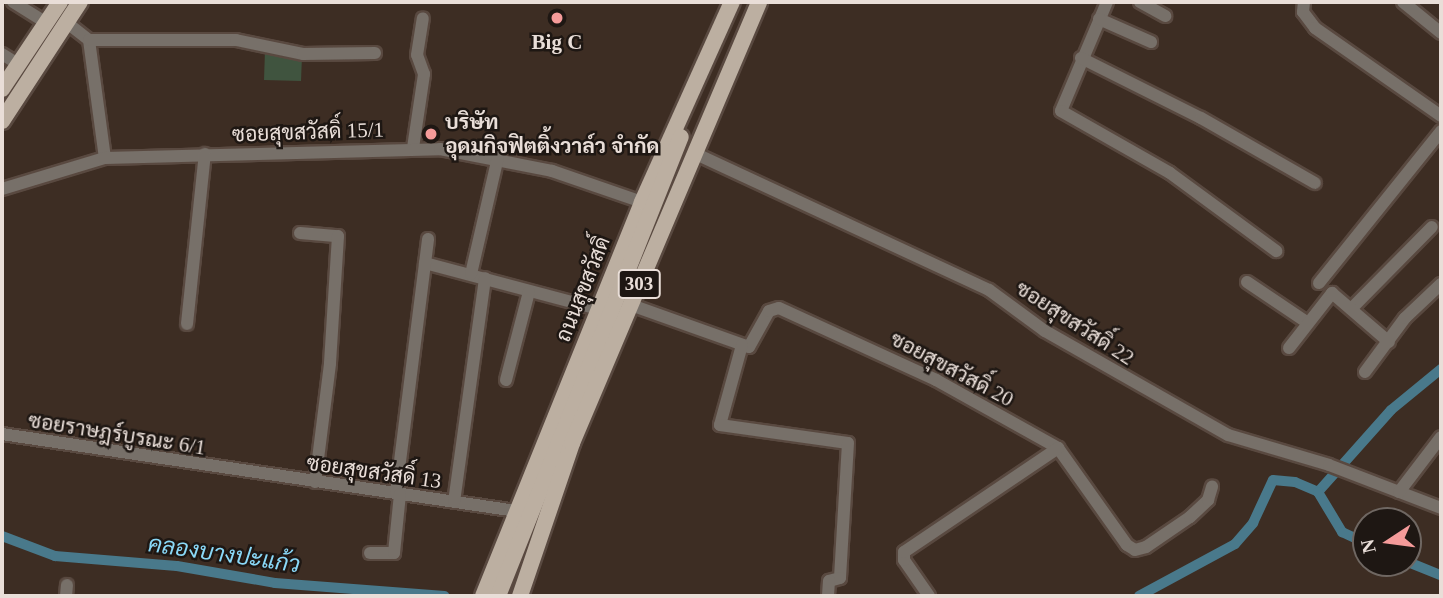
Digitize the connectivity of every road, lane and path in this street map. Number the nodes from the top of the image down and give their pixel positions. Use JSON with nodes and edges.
{"nodes":[{"id":1,"x":13,"y":2,"type":"edge"},
{"id":2,"x":60,"y":2,"type":"edge"},
{"id":3,"x":80,"y":2,"type":"edge"},
{"id":4,"x":732,"y":2,"type":"edge"},
{"id":5,"x":759,"y":2,"type":"edge"},
{"id":6,"x":1107,"y":2,"type":"edge"},
{"id":7,"x":1140,"y":2,"type":"edge"},
{"id":8,"x":1304,"y":2,"type":"edge"},
{"id":9,"x":1403,"y":2,"type":"edge"},
{"id":10,"x":1165,"y":16,"type":"dead end"},
{"id":11,"x":423,"y":18,"type":"dead end"},
{"id":12,"x":1099,"y":19,"type":"junction"},
{"id":13,"x":66,"y":22,"type":"junction"},
{"id":14,"x":46,"y":23,"type":"junction"},
{"id":15,"x":1441,"y":33,"type":"edge"},
{"id":16,"x":718,"y":35,"type":"junction"},
{"id":17,"x":89,"y":40,"type":"junction"},
{"id":18,"x":1151,"y":43,"type":"dead end"},
{"id":19,"x":375,"y":53,"type":"dead end"},
{"id":20,"x":2,"y":54,"type":"edge"},
{"id":21,"x":1081,"y":58,"type":"junction"},
{"id":22,"x":18,"y":64,"type":"junction"},
{"id":23,"x":2,"y":89,"type":"edge"},
{"id":24,"x":1441,"y":116,"type":"edge"},
{"id":25,"x":2,"y":121,"type":"edge"},
{"id":26,"x":1441,"y":131,"type":"edge"},
{"id":27,"x":413,"y":148,"type":"junction"},
{"id":28,"x":694,"y":153,"type":"junction"},
{"id":29,"x":205,"y":154,"type":"junction"},
{"id":30,"x":498,"y":157,"type":"junction"},
{"id":31,"x":106,"y":158,"type":"junction"},
{"id":32,"x":1315,"y":183,"type":"dead end"},
{"id":33,"x":2,"y":189,"type":"edge"},
{"id":34,"x":642,"y":202,"type":"junction"},
{"id":35,"x":1432,"y":227,"type":"dead end"},
{"id":36,"x":300,"y":233,"type":"dead end"},
{"id":37,"x":428,"y":239,"type":"dead end"},
{"id":38,"x":1276,"y":251,"type":"dead end"},
{"id":39,"x":425,"y":263,"type":"junction"},
{"id":40,"x":471,"y":274,"type":"junction"},
{"id":41,"x":485,"y":278,"type":"junction"},
{"id":42,"x":1247,"y":282,"type":"dead end"},
{"id":43,"x":1319,"y":283,"type":"dead end"},
{"id":44,"x":1441,"y":284,"type":"edge"},
{"id":45,"x":529,"y":292,"type":"junction"},
{"id":46,"x":631,"y":305,"type":"junction"},
{"id":47,"x":598,"y":309,"type":"junction"},
{"id":48,"x":1351,"y":309,"type":"junction"},
{"id":49,"x":1308,"y":323,"type":"junction"},
{"id":50,"x":187,"y":324,"type":"dead end"},
{"id":51,"x":1389,"y":342,"type":"junction"},
{"id":52,"x":741,"y":345,"type":"junction"},
{"id":53,"x":1289,"y":348,"type":"dead end"},
{"id":54,"x":1365,"y":372,"type":"dead end"},
{"id":55,"x":506,"y":380,"type":"dead end"},
{"id":56,"x":2,"y":434,"type":"edge"},
{"id":57,"x":1441,"y":437,"type":"edge"},
{"id":58,"x":1058,"y":448,"type":"junction"},
{"id":59,"x":228,"y":470,"type":"joint"},
{"id":60,"x":315,"y":482,"type":"junction"},
{"id":61,"x":1212,"y":488,"type":"dead end"},
{"id":62,"x":1399,"y":492,"type":"junction"},
{"id":63,"x":398,"y":493,"type":"junction"},
{"id":64,"x":454,"y":502,"type":"junction"},
{"id":65,"x":1441,"y":508,"type":"edge"},
{"id":66,"x":516,"y":511,"type":"junction"},
{"id":67,"x":370,"y":553,"type":"dead end"},
{"id":68,"x":483,"y":596,"type":"edge"},
{"id":69,"x":498,"y":596,"type":"edge"},
{"id":70,"x":520,"y":596,"type":"edge"},
{"id":71,"x":828,"y":596,"type":"edge"},
{"id":72,"x":929,"y":596,"type":"edge"}],
"edges":[{"from":1,"to":14,"type":"street"},
{"from":2,"to":14,"type":"main road"},
{"from":3,"to":13,"type":"main road"},
{"from":4,"to":16,"type":"main road","name":"ถนนสุขสวัสดิ์","number":"303"},
{"from":5,"to":28,"type":"main road","number":"303"},
{"from":6,"to":12,"type":"street"},
{"from":7,"to":10,"type":"street"},
{"from":8,"to":24,"type":"street"},
{"from":9,"to":15,"type":"street"},
{"from":11,"to":27,"type":"street","name":"ซอยสุขสวัสดิ์ 15/1"},
{"from":12,"to":18,"type":"street"},
{"from":12,"to":21,"type":"street"},
{"from":13,"to":17,"type":"street"},
{"from":13,"to":25,"type":"main road"},
{"from":14,"to":22,"type":"main road"},
{"from":16,"to":34,"type":"main road","name":"ถนนสุขสวัสดิ์","number":"303"},
{"from":16,"to":69,"type":"main road","number":"303"},
{"from":17,"to":19,"type":"street"},
{"from":17,"to":31,"type":"street"},
{"from":20,"to":22,"type":"street"},
{"from":21,"to":32,"type":"street"},
{"from":21,"to":38,"type":"street"},
{"from":22,"to":23,"type":"main road"},
{"from":26,"to":43,"type":"street"},
{"from":27,"to":29,"type":"street","name":"ซอยสุขสวัสดิ์ 15/1"},
{"from":27,"to":30,"type":"street","name":"ซอยสุขสวัสดิ์ 15/1"},
{"from":28,"to":46,"type":"main road","number":"303"},
{"from":28,"to":62,"type":"street","name":"ซอยสุขสวัสดิ์ 22"},
{"from":29,"to":31,"type":"street","name":"ซอยสุขสวัสดิ์ 15/1"},
{"from":29,"to":50,"type":"street"},
{"from":30,"to":34,"type":"street","name":"ซอยสุขสวัสดิ์ 15/1"},
{"from":30,"to":40,"type":"street"},
{"from":31,"to":33,"type":"street","name":"ซอยสุขสวัสดิ์ 15/1"},
{"from":34,"to":47,"type":"main road","name":"ถนนสุขสวัสดิ์","number":"303"},
{"from":35,"to":48,"type":"street"},
{"from":36,"to":60,"type":"street"},
{"from":37,"to":39,"type":"street"},
{"from":39,"to":40,"type":"street"},
{"from":39,"to":63,"type":"street"},
{"from":40,"to":41,"type":"street"},
{"from":41,"to":45,"type":"street"},
{"from":41,"to":64,"type":"street"},
{"from":42,"to":49,"type":"street"},
{"from":44,"to":51,"type":"street"},
{"from":45,"to":47,"type":"street"},
{"from":45,"to":55,"type":"street"},
{"from":46,"to":52,"type":"street"},
{"from":46,"to":70,"type":"main road","number":"303"},
{"from":47,"to":66,"type":"main road","name":"ถนนสุขสวัสดิ์","number":"303"},
{"from":48,"to":49,"type":"street"},
{"from":48,"to":51,"type":"street"},
{"from":49,"to":53,"type":"street"},
{"from":51,"to":54,"type":"street"},
{"from":52,"to":58,"type":"street","name":"ซอยสุขสวัสดิ์ 20"},
{"from":52,"to":71,"type":"street"},
{"from":56,"to":59,"type":"street","name":"ซอยราษฎร์บูรณะ 6/1"},
{"from":57,"to":62,"type":"street"},
{"from":58,"to":61,"type":"street","name":"ซอยสุขสวัสดิ์ 20"},
{"from":58,"to":72,"type":"street"},
{"from":59,"to":60,"type":"street","name":"ซอยสุขสวัสดิ์ 13"},
{"from":60,"to":63,"type":"street","name":"ซอยสุขสวัสดิ์ 13"},
{"from":62,"to":65,"type":"street","name":"ซอยสุขสวัสดิ์ 22"},
{"from":63,"to":64,"type":"street","name":"ซอยสุขสวัสดิ์ 13"},
{"from":63,"to":67,"type":"street"},
{"from":64,"to":66,"type":"street","name":"ซอยสุขสวัสดิ์ 13"},
{"from":66,"to":68,"type":"main road","name":"ถนนสุขสวัสดิ์","number":"303"}]}
